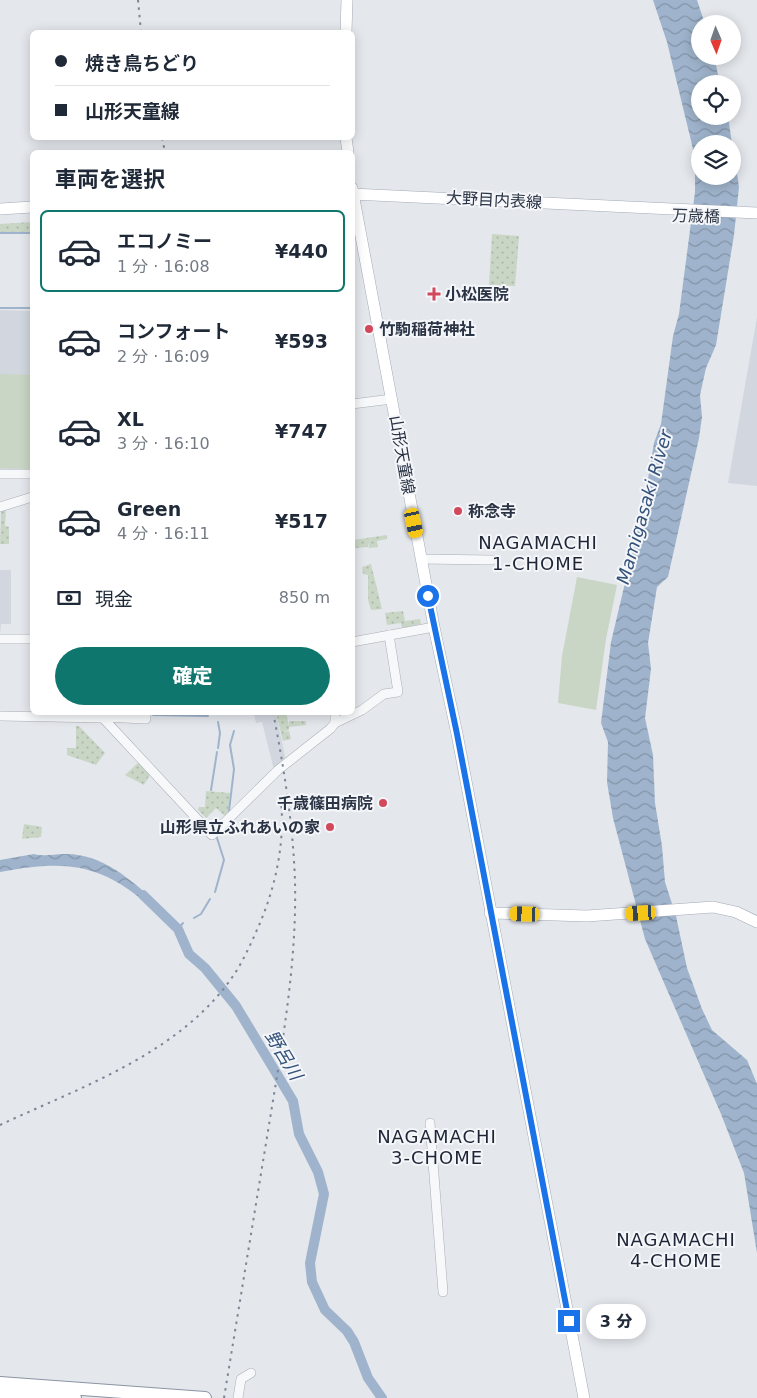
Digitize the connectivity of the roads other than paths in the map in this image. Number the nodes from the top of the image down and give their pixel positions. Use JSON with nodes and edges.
{"nodes":[{"id":1,"x":347,"y":0,"type":"edge"},
{"id":2,"x":346,"y":30,"type":"edge"},
{"id":3,"x":355,"y":196,"type":"edge"},
{"id":4,"x":355,"y":206,"type":"edge"},
{"id":5,"x":30,"y":208,"type":"edge"},
{"id":6,"x":0,"y":209,"type":"edge"},
{"id":7,"x":635,"y":211,"type":"junction"},
{"id":8,"x":757,"y":213,"type":"edge"},
{"id":9,"x":30,"y":215,"type":"edge"},
{"id":10,"x":0,"y":217,"type":"edge"},
{"id":11,"x":757,"y":218,"type":"edge"},
{"id":12,"x":392,"y":399,"type":"junction"},
{"id":13,"x":355,"y":404,"type":"edge"},
{"id":14,"x":0,"y":474,"type":"edge"},
{"id":15,"x":30,"y":474,"type":"edge"},
{"id":16,"x":30,"y":498,"type":"edge"},
{"id":17,"x":0,"y":507,"type":"edge"},
{"id":18,"x":421,"y":559,"type":"junction"},
{"id":19,"x":492,"y":560,"type":"dead end"},
{"id":20,"x":434,"y":627,"type":"junction"},
{"id":21,"x":389,"y":636,"type":"junction"},
{"id":22,"x":0,"y":639,"type":"edge"},
{"id":23,"x":30,"y":639,"type":"edge"},
{"id":24,"x":355,"y":642,"type":"edge"},
{"id":25,"x":355,"y":713,"type":"edge"},
{"id":26,"x":50,"y":715,"type":"edge"},
{"id":27,"x":146,"y":715,"type":"edge"},
{"id":28,"x":335,"y":715,"type":"edge"},
{"id":29,"x":352,"y":715,"type":"edge"},
{"id":30,"x":0,"y":716,"type":"edge"},
{"id":31,"x":102,"y":716,"type":"edge"},
{"id":32,"x":335,"y":723,"type":"junction"},
{"id":33,"x":490,"y":913,"type":"junction"},
{"id":34,"x":757,"y":922,"type":"edge"},
{"id":35,"x":430,"y":1123,"type":"dead end"},
{"id":36,"x":443,"y":1292,"type":"dead end"},
{"id":37,"x":251,"y":1373,"type":"dead end"},
{"id":38,"x":0,"y":1383,"type":"edge"},
{"id":39,"x":0,"y":1392,"type":"edge"},
{"id":40,"x":75,"y":1398,"type":"edge"},
{"id":41,"x":201,"y":1398,"type":"edge"},
{"id":42,"x":238,"y":1398,"type":"edge"},
{"id":43,"x":584,"y":1398,"type":"edge"}],
"edges":[{"from":1,"to":2,"type":"main road"},
{"from":3,"to":7,"type":"main road","name":"大野目内表線"},
{"from":4,"to":12,"type":"main road","name":"山形天童線"},
{"from":5,"to":6,"type":"main road"},
{"from":7,"to":8,"type":"main road","name":"万歳橋"},
{"from":7,"to":11,"type":"main road","name":"万歳橋"},
{"from":9,"to":10,"type":"main road"},
{"from":12,"to":13,"type":"street"},
{"from":12,"to":18,"type":"main road","name":"山形天童線"},
{"from":14,"to":15,"type":"street"},
{"from":16,"to":17,"type":"street"},
{"from":18,"to":19,"type":"street"},
{"from":18,"to":20,"type":"main road","name":"山形天童線"},
{"from":20,"to":21,"type":"street"},
{"from":20,"to":33,"type":"main road","name":"山形天童線"},
{"from":21,"to":24,"type":"street"},
{"from":21,"to":25,"type":"street"},
{"from":22,"to":23,"type":"street"},
{"from":26,"to":30,"type":"street"},
{"from":26,"to":31,"type":"street"},
{"from":27,"to":31,"type":"street"},
{"from":28,"to":32,"type":"street"},
{"from":29,"to":32,"type":"street"},
{"from":31,"to":32,"type":"street"},
{"from":33,"to":34,"type":"main road"},
{"from":33,"to":43,"type":"main road","name":"山形天童線"},
{"from":35,"to":36,"type":"street"},
{"from":37,"to":42,"type":"street"},
{"from":38,"to":41,"type":"highway"},
{"from":39,"to":40,"type":"highway"}]}
